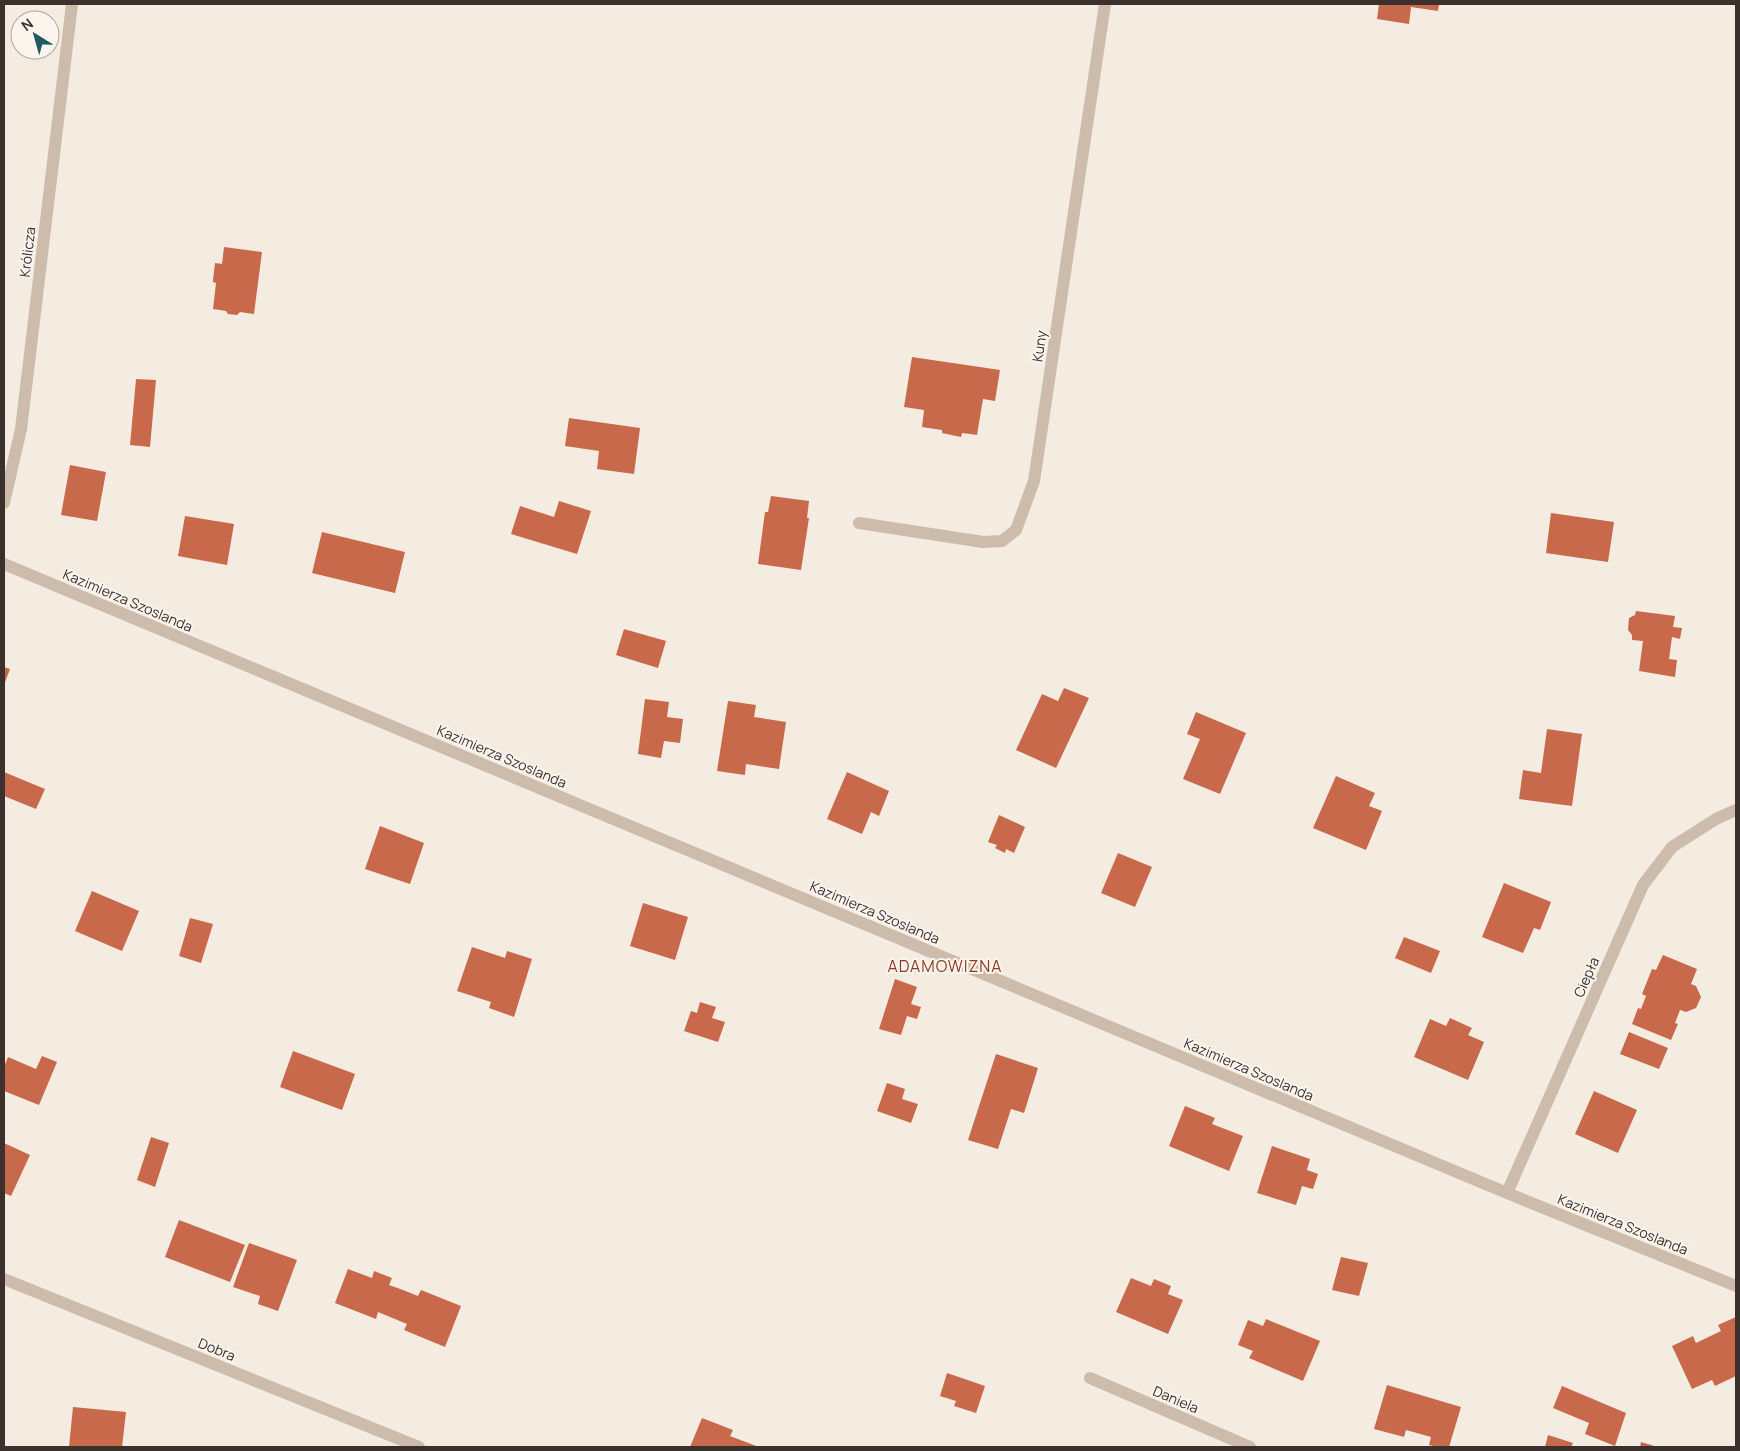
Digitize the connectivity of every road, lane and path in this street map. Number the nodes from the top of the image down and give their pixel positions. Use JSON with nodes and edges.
{"nodes":[{"id":1,"x":72,"y":4,"type":"edge"},
{"id":2,"x":1105,"y":4,"type":"edge"},
{"id":3,"x":4,"y":503,"type":"edge"},
{"id":4,"x":859,"y":523,"type":"dead end"},
{"id":5,"x":4,"y":564,"type":"edge"},
{"id":6,"x":1736,"y":810,"type":"edge"},
{"id":7,"x":1507,"y":1193,"type":"junction"},
{"id":8,"x":4,"y":1279,"type":"edge"},
{"id":9,"x":1736,"y":1286,"type":"edge"},
{"id":10,"x":1090,"y":1378,"type":"dead end"},
{"id":11,"x":419,"y":1447,"type":"edge"},
{"id":12,"x":1250,"y":1447,"type":"edge"}],
"edges":[{"from":1,"to":3,"type":"street","name":"Królicza"},
{"from":2,"to":4,"type":"street","name":"Kuny"},
{"from":5,"to":7,"type":"street","name":"Kazimierza Szoslanda"},
{"from":6,"to":7,"type":"street","name":"Ciepła"},
{"from":7,"to":9,"type":"street","name":"Kazimierza Szoslanda"},
{"from":8,"to":11,"type":"street","name":"Dobra"},
{"from":10,"to":12,"type":"street","name":"Daniela"}]}
